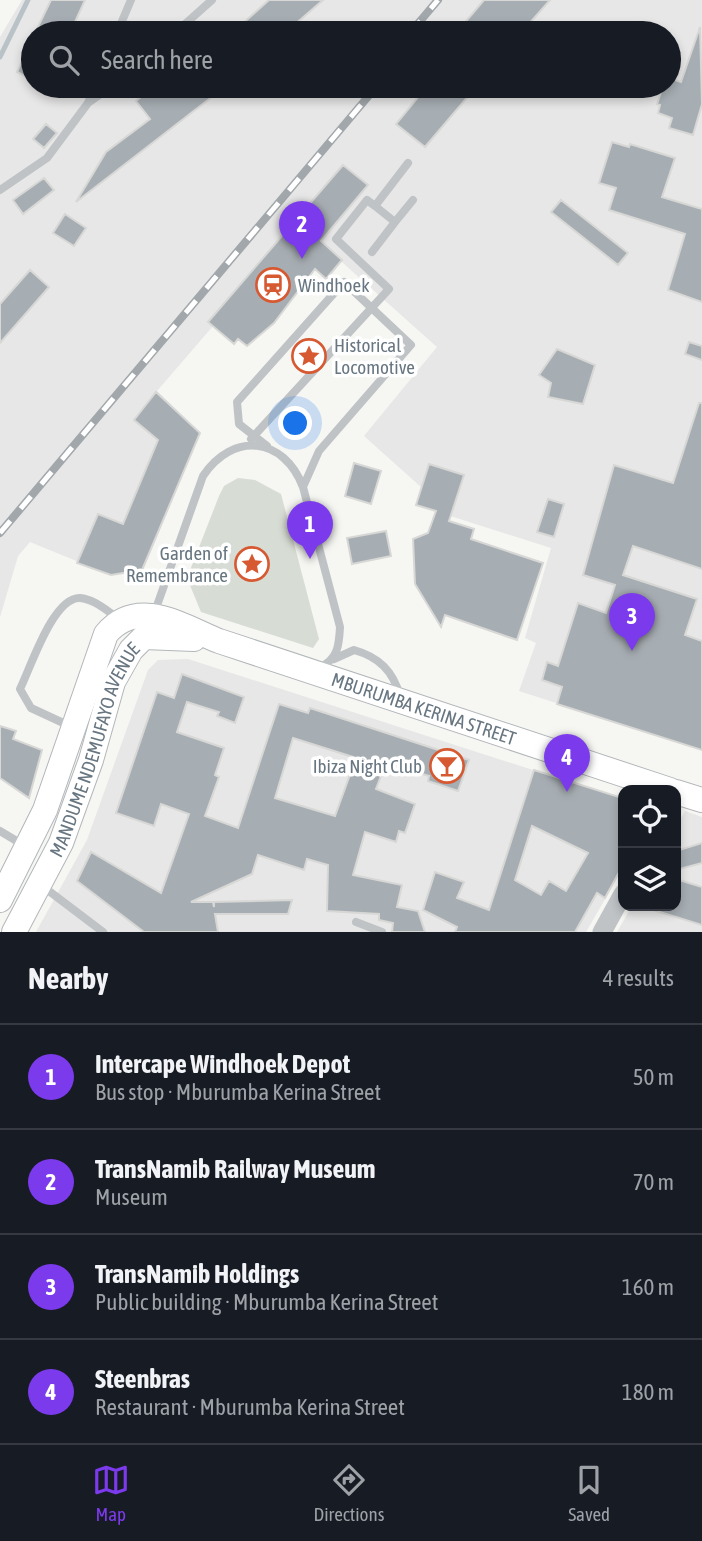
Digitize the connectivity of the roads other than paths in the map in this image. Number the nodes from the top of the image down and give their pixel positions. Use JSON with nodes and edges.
{"nodes":[{"id":1,"x":131,"y":0,"type":"edge"},
{"id":2,"x":212,"y":0,"type":"edge"},
{"id":3,"x":122,"y":21,"type":"edge"},
{"id":4,"x":189,"y":21,"type":"edge"},
{"id":5,"x":90,"y":98,"type":"edge"},
{"id":6,"x":95,"y":98,"type":"edge"},
{"id":7,"x":88,"y":103,"type":"junction"},
{"id":8,"x":408,"y":163,"type":"dead end"},
{"id":9,"x":0,"y":190,"type":"edge"},
{"id":10,"x":413,"y":200,"type":"dead end"},
{"id":11,"x":375,"y":206,"type":"junction"},
{"id":12,"x":394,"y":222,"type":"junction"},
{"id":13,"x":372,"y":251,"type":"dead end"},
{"id":14,"x":372,"y":308,"type":"junction"},
{"id":15,"x":254,"y":437,"type":"junction"},
{"id":16,"x":240,"y":447,"type":"junction"},
{"id":17,"x":272,"y":450,"type":"junction"},
{"id":18,"x":303,"y":487,"type":"junction"},
{"id":19,"x":121,"y":620,"type":"junction"},
{"id":20,"x":154,"y":624,"type":"junction"},
{"id":21,"x":334,"y":659,"type":"junction"},
{"id":22,"x":310,"y":671,"type":"junction"},
{"id":23,"x":402,"y":702,"type":"junction"},
{"id":24,"x":74,"y":728,"type":"junction"},
{"id":25,"x":648,"y":785,"type":"edge"},
{"id":26,"x":0,"y":831,"type":"edge"},
{"id":27,"x":28,"y":848,"type":"junction"},
{"id":28,"x":40,"y":884,"type":"junction"},
{"id":29,"x":1,"y":897,"type":"edge"},
{"id":30,"x":618,"y":903,"type":"edge"},
{"id":31,"x":356,"y":922,"type":"dead end"},
{"id":32,"x":14,"y":932,"type":"edge"},
{"id":33,"x":103,"y":932,"type":"edge"},
{"id":34,"x":382,"y":932,"type":"edge"},
{"id":35,"x":602,"y":932,"type":"edge"}],
"edges":[{"from":1,"to":3,"type":"lane"},
{"from":2,"to":4,"type":"lane"},
{"from":5,"to":7,"type":"lane"},
{"from":6,"to":7,"type":"lane"},
{"from":7,"to":9,"type":"lane"},
{"from":8,"to":11,"type":"lane"},
{"from":10,"to":12,"type":"lane"},
{"from":11,"to":12,"type":"lane"},
{"from":11,"to":14,"type":"lane"},
{"from":12,"to":13,"type":"lane"},
{"from":14,"to":15,"type":"lane"},
{"from":14,"to":15,"type":"lane"},
{"from":14,"to":18,"type":"lane"},
{"from":15,"to":16,"type":"lane"},
{"from":15,"to":17,"type":"lane"},
{"from":16,"to":17,"type":"lane"},
{"from":16,"to":20,"type":"lane"},
{"from":17,"to":18,"type":"lane"},
{"from":18,"to":21,"type":"lane"},
{"from":19,"to":20,"type":"main road"},
{"from":19,"to":24,"type":"main road","name":"MANDUME NDEMUFAYO AVENUE"},
{"from":19,"to":24,"type":"lane"},
{"from":20,"to":22,"type":"main road","name":"MBURUMBA KERINA STREET"},
{"from":20,"to":28,"type":"main road","name":"MANDUME NDEMUFAYO AVENUE"},
{"from":21,"to":22,"type":"lane"},
{"from":21,"to":23,"type":"lane"},
{"from":22,"to":23,"type":"main road","name":"MBURUMBA KERINA STREET"},
{"from":23,"to":25,"type":"main road","name":"MBURUMBA KERINA STREET"},
{"from":24,"to":27,"type":"main road","name":"MANDUME NDEMUFAYO AVENUE"},
{"from":26,"to":27,"type":"lane"},
{"from":27,"to":29,"type":"main road","name":"MANDUME NDEMUFAYO AVENUE"},
{"from":28,"to":32,"type":"main road","name":"MANDUME NDEMUFAYO AVENUE"},
{"from":28,"to":33,"type":"lane"},
{"from":30,"to":35,"type":"street"},
{"from":31,"to":34,"type":"lane"}]}
